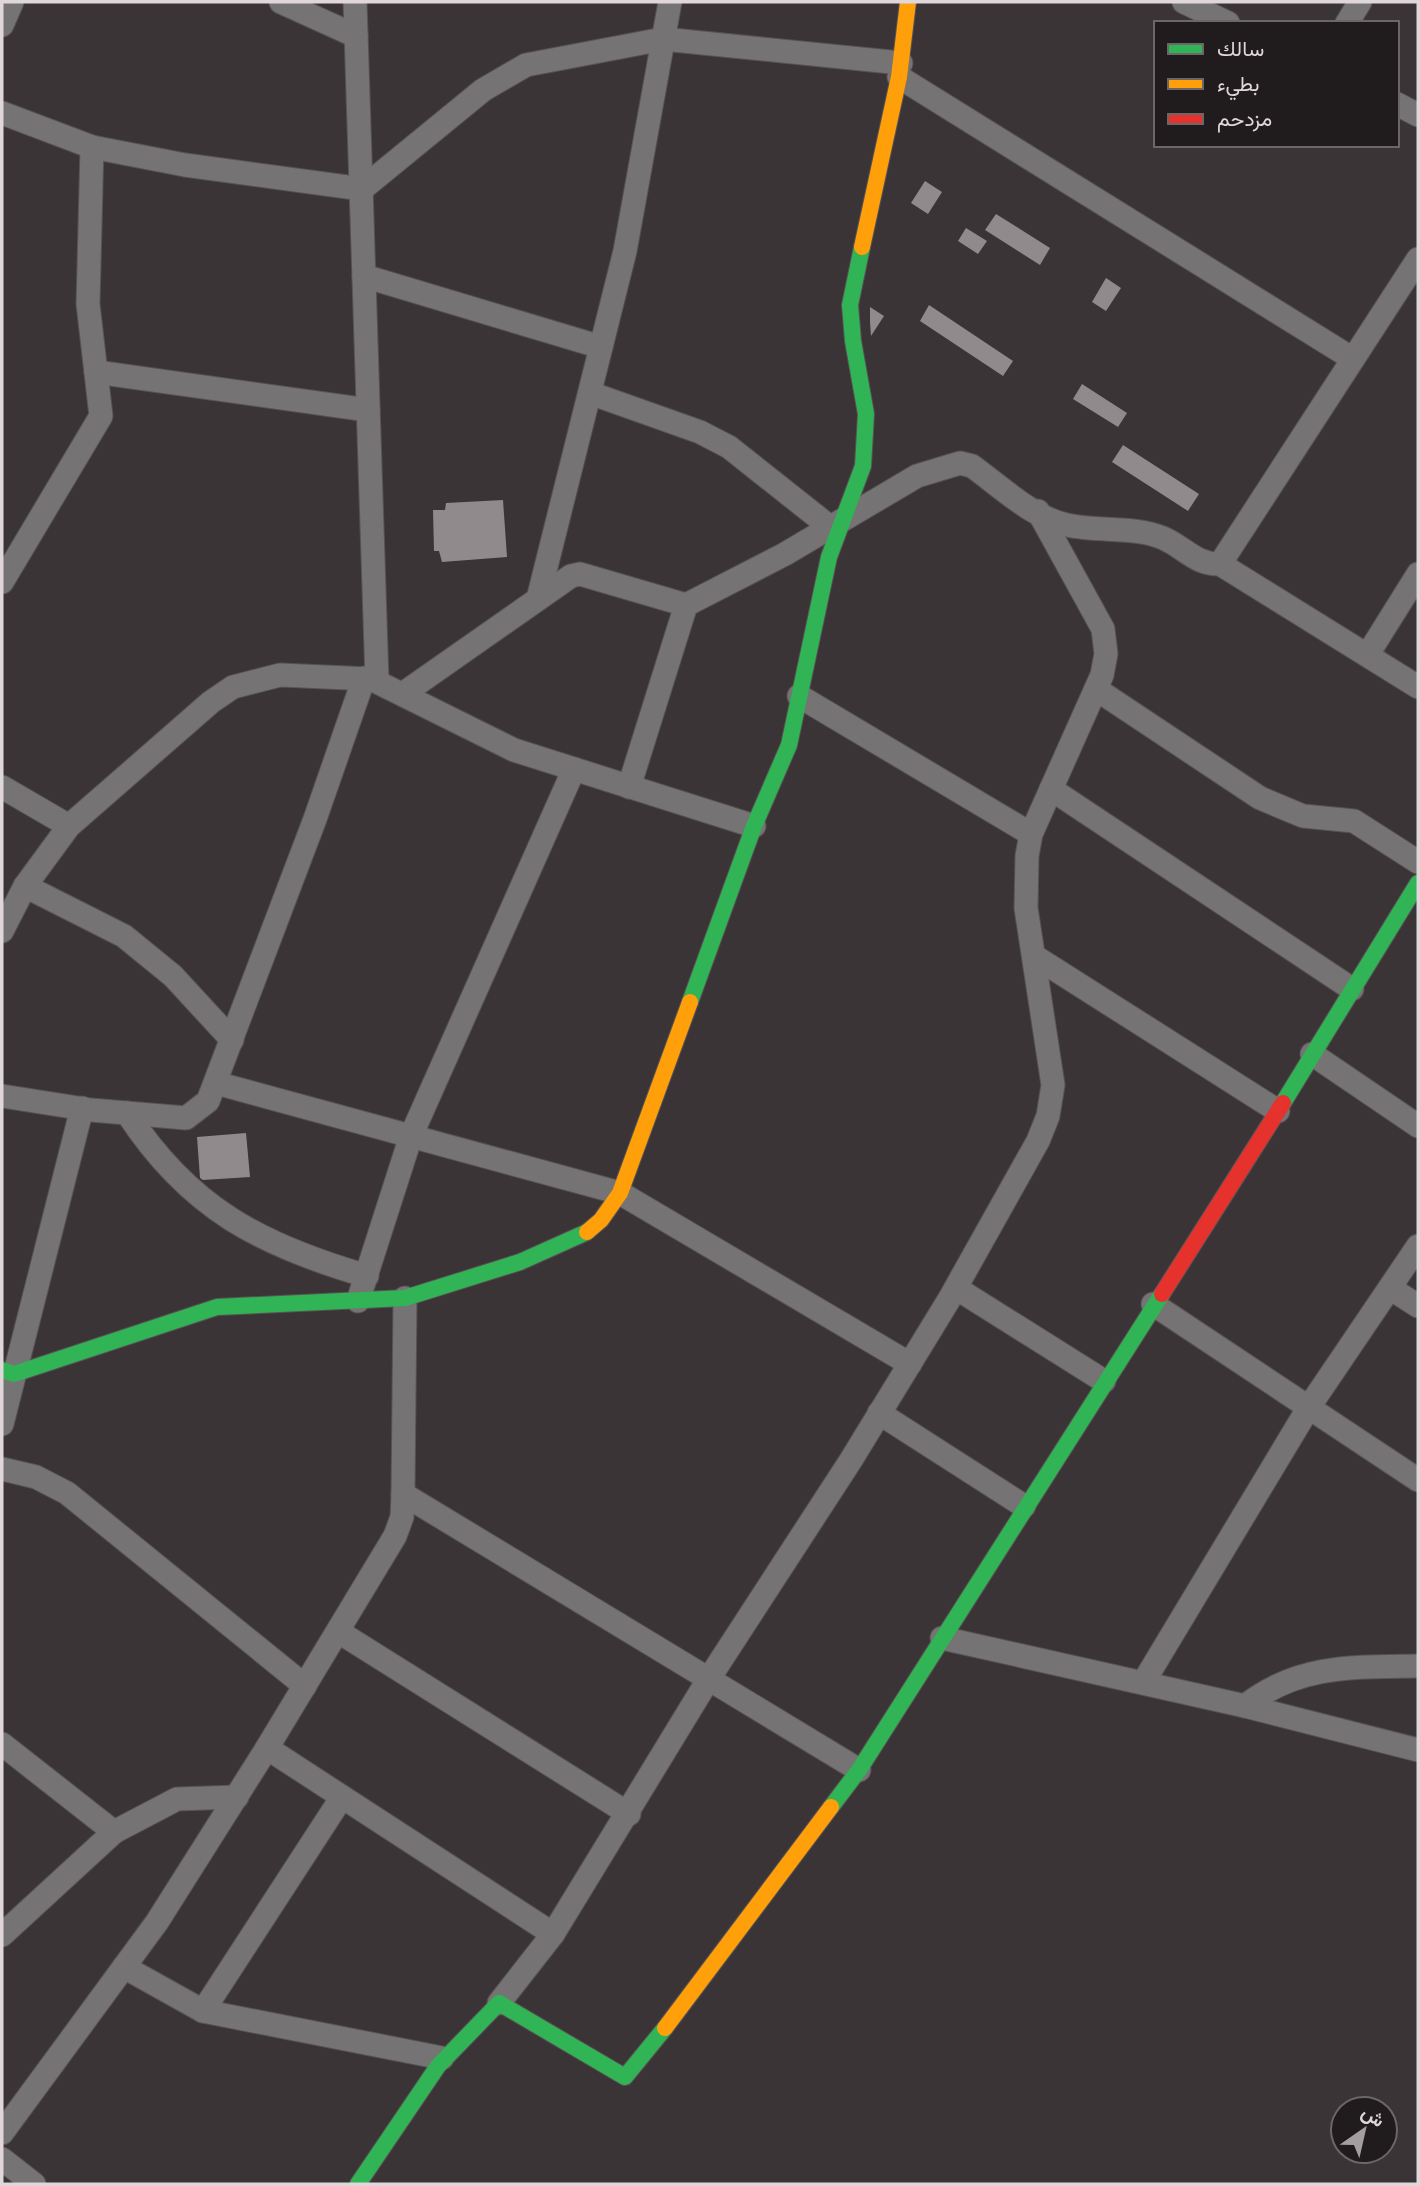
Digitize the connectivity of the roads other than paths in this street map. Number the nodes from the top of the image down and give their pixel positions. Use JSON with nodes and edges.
{"nodes":[{"id":1,"x":12,"y":2,"type":"edge"},
{"id":2,"x":281,"y":2,"type":"edge"},
{"id":3,"x":355,"y":2,"type":"edge"},
{"id":4,"x":670,"y":2,"type":"edge"},
{"id":5,"x":908,"y":2,"type":"edge"},
{"id":6,"x":1184,"y":2,"type":"edge"},
{"id":7,"x":1360,"y":2,"type":"edge"},
{"id":8,"x":1224,"y":21,"type":"edge"},
{"id":9,"x":1349,"y":21,"type":"edge"},
{"id":10,"x":2,"y":25,"type":"edge"},
{"id":11,"x":356,"y":36,"type":"junction"},
{"id":12,"x":663,"y":39,"type":"junction"},
{"id":13,"x":900,"y":70,"type":"junction"},
{"id":14,"x":1399,"y":105,"type":"edge"},
{"id":15,"x":2,"y":113,"type":"edge"},
{"id":16,"x":1418,"y":115,"type":"edge"},
{"id":17,"x":92,"y":147,"type":"junction"},
{"id":18,"x":362,"y":189,"type":"junction"},
{"id":19,"x":1418,"y":259,"type":"edge"},
{"id":20,"x":364,"y":276,"type":"junction"},
{"id":21,"x":601,"y":347,"type":"junction"},
{"id":22,"x":1353,"y":359,"type":"junction"},
{"id":23,"x":96,"y":372,"type":"junction"},
{"id":24,"x":590,"y":393,"type":"junction"},
{"id":25,"x":368,"y":410,"type":"junction"},
{"id":26,"x":1038,"y":511,"type":"junction"},
{"id":27,"x":837,"y":524,"type":"junction"},
{"id":28,"x":1220,"y":564,"type":"junction"},
{"id":29,"x":1418,"y":574,"type":"edge"},
{"id":30,"x":2,"y":582,"type":"edge"},
{"id":31,"x":538,"y":599,"type":"junction"},
{"id":32,"x":686,"y":605,"type":"junction"},
{"id":33,"x":1368,"y":654,"type":"junction"},
{"id":34,"x":370,"y":679,"type":"junction"},
{"id":35,"x":1418,"y":687,"type":"edge"},
{"id":36,"x":1096,"y":689,"type":"junction"},
{"id":37,"x":404,"y":693,"type":"junction"},
{"id":38,"x":799,"y":696,"type":"junction"},
{"id":39,"x":574,"y":769,"type":"junction"},
{"id":40,"x":2,"y":787,"type":"edge"},
{"id":41,"x":629,"y":787,"type":"junction"},
{"id":42,"x":1051,"y":789,"type":"junction"},
{"id":43,"x":69,"y":826,"type":"junction"},
{"id":44,"x":754,"y":826,"type":"junction"},
{"id":45,"x":1031,"y":834,"type":"junction"},
{"id":46,"x":1418,"y":862,"type":"edge"},
{"id":47,"x":1418,"y":883,"type":"edge"},
{"id":48,"x":25,"y":886,"type":"junction"},
{"id":49,"x":2,"y":931,"type":"edge"},
{"id":50,"x":1034,"y":956,"type":"junction"},
{"id":51,"x":1352,"y":989,"type":"junction"},
{"id":52,"x":232,"y":1040,"type":"junction"},
{"id":53,"x":1312,"y":1054,"type":"junction"},
{"id":54,"x":216,"y":1083,"type":"junction"},
{"id":55,"x":2,"y":1096,"type":"edge"},
{"id":56,"x":82,"y":1108,"type":"junction"},
{"id":57,"x":1278,"y":1111,"type":"junction"},
{"id":58,"x":127,"y":1113,"type":"junction"},
{"id":59,"x":1418,"y":1126,"type":"edge"},
{"id":60,"x":411,"y":1136,"type":"junction"},
{"id":61,"x":620,"y":1193,"type":"junction"},
{"id":62,"x":1418,"y":1246,"type":"edge"},
{"id":63,"x":366,"y":1276,"type":"junction"},
{"id":64,"x":956,"y":1288,"type":"junction"},
{"id":65,"x":1390,"y":1288,"type":"junction"},
{"id":66,"x":405,"y":1298,"type":"junction"},
{"id":67,"x":358,"y":1301,"type":"junction"},
{"id":68,"x":1153,"y":1304,"type":"junction"},
{"id":69,"x":1418,"y":1306,"type":"edge"},
{"id":70,"x":910,"y":1364,"type":"junction"},
{"id":71,"x":8,"y":1372,"type":"edge"},
{"id":72,"x":1104,"y":1381,"type":"junction"},
{"id":73,"x":1309,"y":1407,"type":"junction"},
{"id":74,"x":879,"y":1413,"type":"junction"},
{"id":75,"x":2,"y":1424,"type":"edge"},
{"id":76,"x":2,"y":1469,"type":"edge"},
{"id":77,"x":1418,"y":1480,"type":"edge"},
{"id":78,"x":403,"y":1494,"type":"junction"},
{"id":79,"x":1024,"y":1506,"type":"junction"},
{"id":80,"x":339,"y":1632,"type":"junction"},
{"id":81,"x":942,"y":1639,"type":"junction"},
{"id":82,"x":1418,"y":1666,"type":"edge"},
{"id":83,"x":708,"y":1680,"type":"junction"},
{"id":84,"x":1143,"y":1683,"type":"junction"},
{"id":85,"x":304,"y":1686,"type":"junction"},
{"id":86,"x":1245,"y":1706,"type":"junction"},
{"id":87,"x":2,"y":1744,"type":"edge"},
{"id":88,"x":267,"y":1748,"type":"junction"},
{"id":89,"x":1418,"y":1750,"type":"edge"},
{"id":90,"x":859,"y":1770,"type":"junction"},
{"id":91,"x":237,"y":1797,"type":"junction"},
{"id":92,"x":342,"y":1797,"type":"junction"},
{"id":93,"x":629,"y":1814,"type":"junction"},
{"id":94,"x":114,"y":1832,"type":"junction"},
{"id":95,"x":3,"y":1930,"type":"edge"},
{"id":96,"x":553,"y":1934,"type":"junction"},
{"id":97,"x":124,"y":1967,"type":"junction"},
{"id":98,"x":499,"y":2003,"type":"junction"},
{"id":99,"x":204,"y":2011,"type":"junction"},
{"id":100,"x":442,"y":2058,"type":"junction"},
{"id":101,"x":2,"y":2133,"type":"edge"},
{"id":102,"x":2,"y":2159,"type":"edge"},
{"id":103,"x":34,"y":2184,"type":"edge"},
{"id":104,"x":358,"y":2184,"type":"edge"}],
"edges":[{"from":1,"to":10,"type":"street"},
{"from":2,"to":11,"type":"street"},
{"from":3,"to":11,"type":"street"},
{"from":4,"to":12,"type":"street"},
{"from":5,"to":13,"type":"street"},
{"from":6,"to":8,"type":"street"},
{"from":7,"to":9,"type":"street"},
{"from":11,"to":18,"type":"street"},
{"from":12,"to":13,"type":"street"},
{"from":12,"to":18,"type":"street"},
{"from":12,"to":21,"type":"street"},
{"from":13,"to":22,"type":"street"},
{"from":13,"to":27,"type":"street"},
{"from":14,"to":16,"type":"street"},
{"from":15,"to":17,"type":"street"},
{"from":17,"to":18,"type":"street"},
{"from":17,"to":23,"type":"street"},
{"from":18,"to":20,"type":"street"},
{"from":19,"to":22,"type":"street"},
{"from":20,"to":21,"type":"street"},
{"from":20,"to":25,"type":"street"},
{"from":21,"to":24,"type":"street"},
{"from":22,"to":28,"type":"street"},
{"from":23,"to":25,"type":"street"},
{"from":23,"to":30,"type":"street"},
{"from":24,"to":27,"type":"street"},
{"from":24,"to":31,"type":"street"},
{"from":25,"to":34,"type":"street"},
{"from":26,"to":27,"type":"street"},
{"from":26,"to":28,"type":"street"},
{"from":26,"to":36,"type":"street"},
{"from":27,"to":32,"type":"street"},
{"from":27,"to":38,"type":"street"},
{"from":28,"to":33,"type":"street"},
{"from":29,"to":33,"type":"street"},
{"from":31,"to":32,"type":"street"},
{"from":31,"to":37,"type":"street"},
{"from":32,"to":41,"type":"street"},
{"from":33,"to":35,"type":"street"},
{"from":34,"to":37,"type":"street"},
{"from":34,"to":43,"type":"street"},
{"from":34,"to":52,"type":"street"},
{"from":36,"to":42,"type":"street"},
{"from":36,"to":46,"type":"street"},
{"from":37,"to":39,"type":"street"},
{"from":38,"to":44,"type":"street"},
{"from":38,"to":45,"type":"street"},
{"from":39,"to":41,"type":"street"},
{"from":39,"to":60,"type":"street"},
{"from":40,"to":43,"type":"street"},
{"from":41,"to":44,"type":"street"},
{"from":42,"to":45,"type":"street"},
{"from":42,"to":51,"type":"street"},
{"from":43,"to":48,"type":"street"},
{"from":44,"to":61,"type":"street"},
{"from":45,"to":50,"type":"street"},
{"from":47,"to":51,"type":"street"},
{"from":48,"to":49,"type":"street"},
{"from":48,"to":52,"type":"street"},
{"from":50,"to":57,"type":"street"},
{"from":50,"to":64,"type":"street"},
{"from":51,"to":53,"type":"street"},
{"from":52,"to":54,"type":"street"},
{"from":53,"to":57,"type":"street"},
{"from":53,"to":59,"type":"street"},
{"from":54,"to":58,"type":"street"},
{"from":54,"to":60,"type":"street"},
{"from":55,"to":56,"type":"street"},
{"from":56,"to":58,"type":"street"},
{"from":56,"to":71,"type":"street"},
{"from":57,"to":68,"type":"street"},
{"from":58,"to":63,"type":"street"},
{"from":60,"to":61,"type":"street"},
{"from":60,"to":63,"type":"street"},
{"from":61,"to":66,"type":"street"},
{"from":61,"to":70,"type":"street"},
{"from":62,"to":65,"type":"street"},
{"from":63,"to":67,"type":"street"},
{"from":64,"to":70,"type":"street"},
{"from":64,"to":72,"type":"street"},
{"from":65,"to":69,"type":"street"},
{"from":65,"to":73,"type":"street"},
{"from":66,"to":67,"type":"street"},
{"from":66,"to":78,"type":"street"},
{"from":67,"to":71,"type":"street"},
{"from":68,"to":72,"type":"street"},
{"from":68,"to":73,"type":"street"},
{"from":70,"to":74,"type":"street"},
{"from":71,"to":75,"type":"street"},
{"from":72,"to":79,"type":"street"},
{"from":73,"to":77,"type":"street"},
{"from":73,"to":84,"type":"street"},
{"from":74,"to":79,"type":"street"},
{"from":74,"to":83,"type":"street"},
{"from":76,"to":85,"type":"street"},
{"from":78,"to":80,"type":"street"},
{"from":78,"to":83,"type":"street"},
{"from":79,"to":81,"type":"street"},
{"from":80,"to":85,"type":"street"},
{"from":80,"to":93,"type":"street"},
{"from":81,"to":84,"type":"street"},
{"from":81,"to":90,"type":"street"},
{"from":82,"to":86,"type":"street"},
{"from":83,"to":90,"type":"street"},
{"from":83,"to":93,"type":"street"},
{"from":84,"to":86,"type":"street"},
{"from":85,"to":88,"type":"street"},
{"from":86,"to":89,"type":"street"},
{"from":87,"to":94,"type":"street"},
{"from":88,"to":91,"type":"street"},
{"from":88,"to":92,"type":"street"},
{"from":90,"to":98,"type":"street"},
{"from":91,"to":94,"type":"street"},
{"from":91,"to":97,"type":"street"},
{"from":92,"to":96,"type":"street"},
{"from":92,"to":99,"type":"street"},
{"from":93,"to":96,"type":"street"},
{"from":94,"to":95,"type":"street"},
{"from":96,"to":98,"type":"street"},
{"from":97,"to":99,"type":"street"},
{"from":97,"to":101,"type":"street"},
{"from":98,"to":100,"type":"street"},
{"from":99,"to":100,"type":"street"},
{"from":100,"to":104,"type":"street"},
{"from":102,"to":103,"type":"street"}]}
